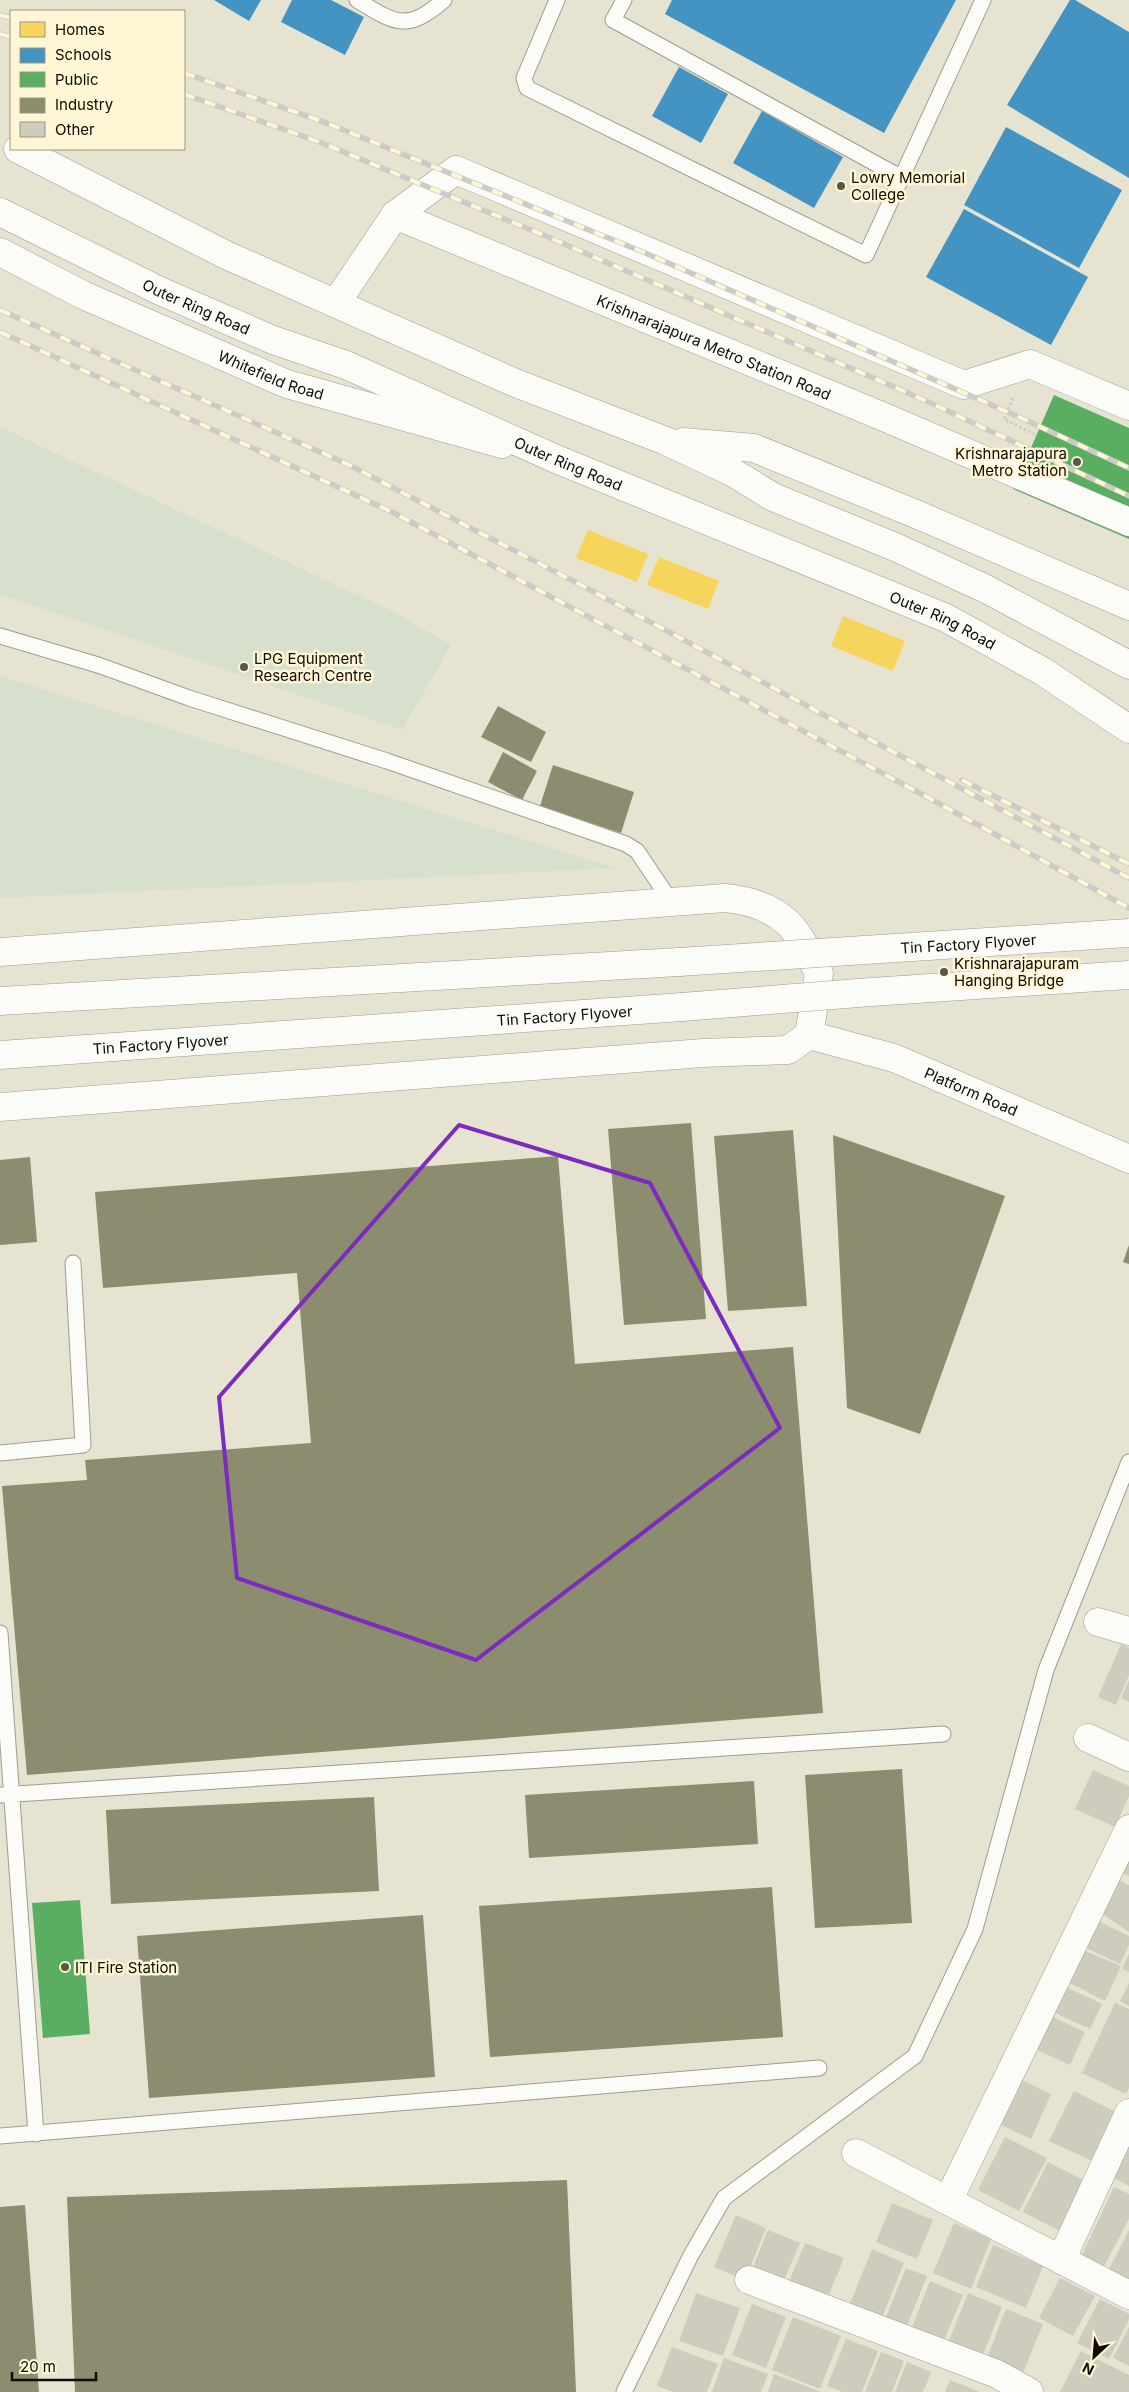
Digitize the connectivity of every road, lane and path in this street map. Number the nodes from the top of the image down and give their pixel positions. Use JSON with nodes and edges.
{"nodes":[{"id":1,"x":357,"y":0,"type":"edge"},
{"id":2,"x":444,"y":0,"type":"edge"},
{"id":3,"x":557,"y":0,"type":"edge"},
{"id":4,"x":624,"y":0,"type":"edge"},
{"id":5,"x":983,"y":0,"type":"edge"},
{"id":6,"x":20,"y":150,"type":"edge"},
{"id":7,"x":902,"y":178,"type":"junction"},
{"id":8,"x":0,"y":212,"type":"edge"},
{"id":9,"x":395,"y":215,"type":"junction"},
{"id":10,"x":0,"y":252,"type":"edge"},
{"id":11,"x":336,"y":303,"type":"junction"},
{"id":12,"x":1129,"y":406,"type":"edge"},
{"id":13,"x":1004,"y":419,"type":"dead end"},
{"id":14,"x":1036,"y":435,"type":"dead end"},
{"id":15,"x":666,"y":441,"type":"junction"},
{"id":16,"x":556,"y":459,"type":"junction"},
{"id":17,"x":1129,"y":522,"type":"edge"},
{"id":18,"x":1129,"y":606,"type":"edge"},
{"id":19,"x":0,"y":636,"type":"edge"},
{"id":20,"x":1129,"y":665,"type":"edge"},
{"id":21,"x":1129,"y":728,"type":"edge"},
{"id":22,"x":670,"y":900,"type":"junction"},
{"id":23,"x":1129,"y":933,"type":"edge"},
{"id":24,"x":0,"y":952,"type":"edge"},
{"id":25,"x":1129,"y":975,"type":"edge"},
{"id":26,"x":0,"y":1001,"type":"edge"},
{"id":27,"x":809,"y":1035,"type":"junction"},
{"id":28,"x":0,"y":1055,"type":"edge"},
{"id":29,"x":0,"y":1107,"type":"edge"},
{"id":30,"x":1129,"y":1159,"type":"edge"},
{"id":31,"x":73,"y":1263,"type":"dead end"},
{"id":32,"x":0,"y":1452,"type":"edge"},
{"id":33,"x":1129,"y":1462,"type":"edge"},
{"id":34,"x":1098,"y":1622,"type":"dead end"},
{"id":35,"x":1129,"y":1631,"type":"edge"},
{"id":36,"x":0,"y":1633,"type":"edge"},
{"id":37,"x":943,"y":1734,"type":"dead end"},
{"id":38,"x":1088,"y":1738,"type":"dead end"},
{"id":39,"x":1129,"y":1757,"type":"edge"},
{"id":40,"x":6,"y":1795,"type":"edge"},
{"id":41,"x":1129,"y":1830,"type":"edge"},
{"id":42,"x":819,"y":2068,"type":"dead end"},
{"id":43,"x":1129,"y":2114,"type":"edge"},
{"id":44,"x":36,"y":2134,"type":"junction"},
{"id":45,"x":0,"y":2136,"type":"edge"},
{"id":46,"x":856,"y":2154,"type":"dead end"},
{"id":47,"x":948,"y":2201,"type":"junction"},
{"id":48,"x":1061,"y":2260,"type":"junction"},
{"id":49,"x":749,"y":2280,"type":"dead end"},
{"id":50,"x":1129,"y":2295,"type":"edge"},
{"id":51,"x":624,"y":2392,"type":"edge"},
{"id":52,"x":1028,"y":2392,"type":"edge"}],
"edges":[{"from":1,"to":2,"type":"lane"},
{"from":3,"to":7,"type":"lane"},
{"from":4,"to":7,"type":"lane"},
{"from":5,"to":7,"type":"lane"},
{"from":6,"to":11,"type":"main road"},
{"from":8,"to":16,"type":"main road","name":"Outer Ring Road"},
{"from":9,"to":11,"type":"main road"},
{"from":9,"to":12,"type":"main road"},
{"from":9,"to":17,"type":"main road","name":"Krishnarajapura Metro Station Road"},
{"from":10,"to":16,"type":"main road","name":"Whitefield Road"},
{"from":11,"to":15,"type":"main road"},
{"from":13,"to":14,"type":"path"},
{"from":15,"to":18,"type":"main road"},
{"from":15,"to":20,"type":"main road"},
{"from":16,"to":21,"type":"main road","name":"Outer Ring Road"},
{"from":19,"to":22,"type":"lane"},
{"from":22,"to":24,"type":"main road"},
{"from":22,"to":27,"type":"main road"},
{"from":23,"to":26,"type":"main road","name":"Tin Factory Flyover","bridge":true},
{"from":25,"to":28,"type":"main road","name":"Tin Factory Flyover","bridge":true},
{"from":27,"to":29,"type":"main road"},
{"from":27,"to":30,"type":"main road","name":"Platform Road"},
{"from":31,"to":32,"type":"lane"},
{"from":33,"to":51,"type":"lane"},
{"from":34,"to":35,"type":"main road"},
{"from":36,"to":40,"type":"lane"},
{"from":37,"to":40,"type":"lane"},
{"from":38,"to":39,"type":"main road"},
{"from":40,"to":44,"type":"lane"},
{"from":41,"to":47,"type":"main road"},
{"from":42,"to":44,"type":"lane"},
{"from":43,"to":48,"type":"main road"},
{"from":44,"to":45,"type":"lane"},
{"from":46,"to":47,"type":"main road"},
{"from":47,"to":48,"type":"main road"},
{"from":48,"to":50,"type":"main road"},
{"from":49,"to":52,"type":"main road"}]}
